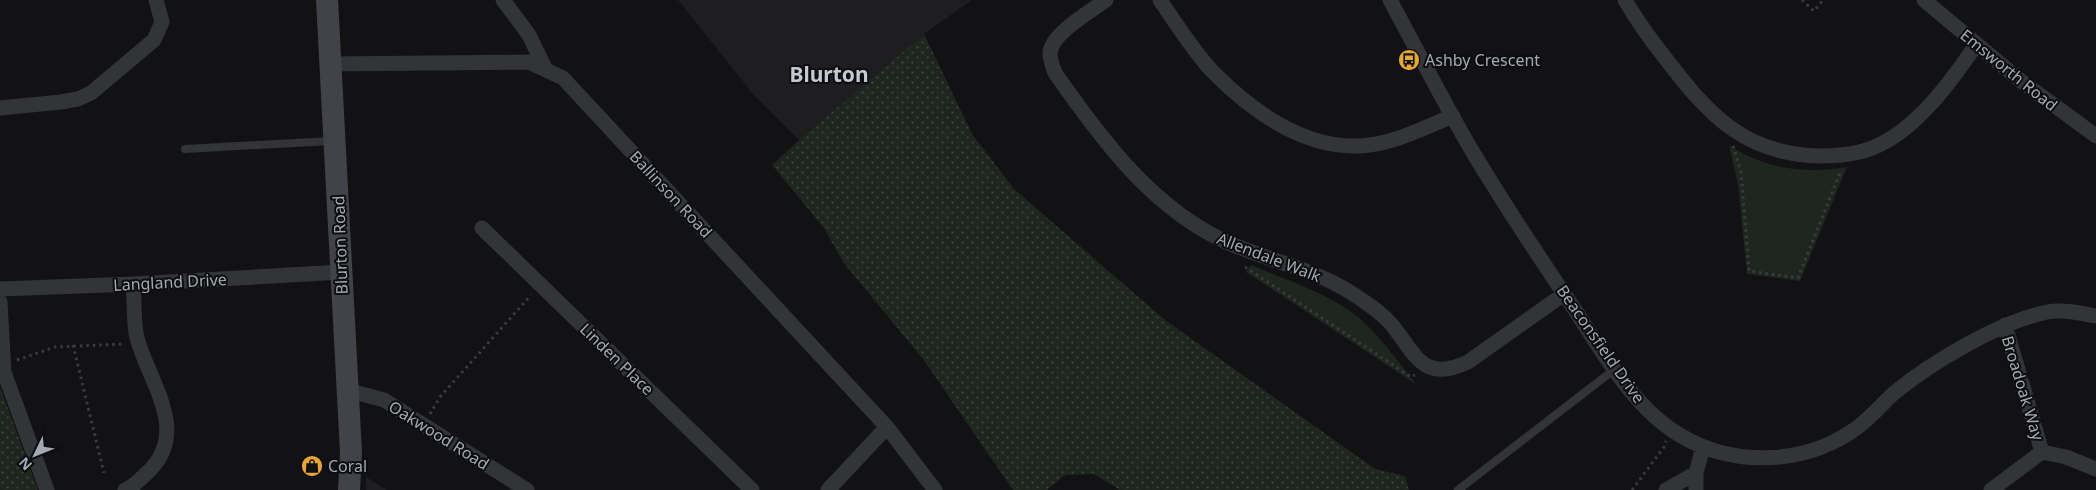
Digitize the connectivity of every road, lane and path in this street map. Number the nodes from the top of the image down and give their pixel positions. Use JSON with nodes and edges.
{"nodes":[{"id":1,"x":156,"y":0,"type":"edge"},
{"id":2,"x":327,"y":0,"type":"edge"},
{"id":3,"x":503,"y":0,"type":"edge"},
{"id":4,"x":1106,"y":0,"type":"edge"},
{"id":5,"x":1160,"y":0,"type":"edge"},
{"id":6,"x":1390,"y":0,"type":"edge"},
{"id":7,"x":1624,"y":0,"type":"edge"},
{"id":8,"x":1802,"y":0,"type":"edge"},
{"id":9,"x":1823,"y":0,"type":"edge"},
{"id":10,"x":1924,"y":0,"type":"edge"},
{"id":11,"x":1976,"y":45,"type":"junction"},
{"id":12,"x":329,"y":64,"type":"junction"},
{"id":13,"x":545,"y":68,"type":"junction"},
{"id":14,"x":0,"y":108,"type":"edge"},
{"id":15,"x":1452,"y":116,"type":"junction"},
{"id":16,"x":1729,"y":129,"type":"junction"},
{"id":17,"x":2096,"y":136,"type":"edge"},
{"id":18,"x":336,"y":140,"type":"junction"},
{"id":19,"x":185,"y":149,"type":"dead end"},
{"id":20,"x":1848,"y":154,"type":"junction"},
{"id":21,"x":482,"y":228,"type":"dead end"},
{"id":22,"x":1237,"y":262,"type":"dead end"},
{"id":23,"x":341,"y":272,"type":"junction"},
{"id":24,"x":133,"y":284,"type":"junction"},
{"id":25,"x":541,"y":285,"type":"junction"},
{"id":26,"x":0,"y":288,"type":"edge"},
{"id":27,"x":1564,"y":294,"type":"junction"},
{"id":28,"x":0,"y":302,"type":"edge"},
{"id":29,"x":2096,"y":316,"type":"edge"},
{"id":30,"x":2005,"y":325,"type":"junction"},
{"id":31,"x":139,"y":343,"type":"junction"},
{"id":32,"x":73,"y":345,"type":"junction"},
{"id":33,"x":3,"y":366,"type":"junction"},
{"id":34,"x":1616,"y":369,"type":"junction"},
{"id":35,"x":1435,"y":370,"type":"junction"},
{"id":36,"x":347,"y":390,"type":"junction"},
{"id":37,"x":423,"y":425,"type":"junction"},
{"id":38,"x":887,"y":427,"type":"junction"},
{"id":39,"x":1669,"y":429,"type":"junction"},
{"id":40,"x":1703,"y":446,"type":"junction"},
{"id":41,"x":2042,"y":452,"type":"junction"},
{"id":42,"x":2096,"y":469,"type":"edge"},
{"id":43,"x":104,"y":473,"type":"dead end"},
{"id":44,"x":1696,"y":473,"type":"junction"},
{"id":45,"x":47,"y":490,"type":"edge"},
{"id":46,"x":125,"y":490,"type":"edge"},
{"id":47,"x":349,"y":490,"type":"edge"},
{"id":48,"x":527,"y":490,"type":"edge"},
{"id":49,"x":752,"y":490,"type":"edge"},
{"id":50,"x":828,"y":490,"type":"edge"},
{"id":51,"x":935,"y":490,"type":"edge"},
{"id":52,"x":1458,"y":490,"type":"edge"},
{"id":53,"x":1632,"y":490,"type":"edge"},
{"id":54,"x":1666,"y":490,"type":"edge"},
{"id":55,"x":1696,"y":490,"type":"edge"},
{"id":56,"x":1990,"y":490,"type":"edge"}],
"edges":[{"from":1,"to":14,"type":"street"},
{"from":2,"to":12,"type":"street","name":"Blurton Road"},
{"from":3,"to":13,"type":"street"},
{"from":4,"to":35,"type":"street","name":"Allendale Walk"},
{"from":5,"to":15,"type":"street"},
{"from":6,"to":15,"type":"street","name":"Beaconsfield Drive"},
{"from":7,"to":16,"type":"street"},
{"from":8,"to":9,"type":"path"},
{"from":10,"to":11,"type":"street","name":"Emsworth Road"},
{"from":11,"to":17,"type":"street","name":"Emsworth Road"},
{"from":11,"to":20,"type":"street"},
{"from":12,"to":13,"type":"street","name":"Ballinson Road"},
{"from":12,"to":18,"type":"street","name":"Blurton Road"},
{"from":13,"to":38,"type":"street","name":"Ballinson Road"},
{"from":15,"to":27,"type":"street","name":"Beaconsfield Drive"},
{"from":16,"to":20,"type":"street"},
{"from":16,"to":20,"type":"path"},
{"from":18,"to":19,"type":"lane"},
{"from":18,"to":23,"type":"street","name":"Blurton Road"},
{"from":21,"to":25,"type":"street","name":"Linden Place"},
{"from":22,"to":35,"type":"path"},
{"from":23,"to":24,"type":"street","name":"Langland Drive"},
{"from":23,"to":36,"type":"street","name":"Blurton Road"},
{"from":24,"to":26,"type":"street","name":"Langland Drive"},
{"from":24,"to":31,"type":"street"},
{"from":25,"to":37,"type":"path"},
{"from":25,"to":49,"type":"street","name":"Linden Place"},
{"from":27,"to":34,"type":"street","name":"Beaconsfield Drive"},
{"from":27,"to":35,"type":"street"},
{"from":28,"to":33,"type":"street"},
{"from":29,"to":30,"type":"street","name":"Beaconsfield Drive"},
{"from":30,"to":40,"type":"street","name":"Beaconsfield Drive"},
{"from":30,"to":41,"type":"street","name":"Broadoak Way"},
{"from":31,"to":32,"type":"path"},
{"from":31,"to":46,"type":"street"},
{"from":32,"to":33,"type":"path"},
{"from":32,"to":43,"type":"path"},
{"from":33,"to":45,"type":"street"},
{"from":34,"to":39,"type":"street","name":"Beaconsfield Drive"},
{"from":34,"to":52,"type":"lane"},
{"from":36,"to":37,"type":"street","name":"Oakwood Road"},
{"from":36,"to":47,"type":"street","name":"Blurton Road"},
{"from":37,"to":48,"type":"street","name":"Oakwood Road"},
{"from":38,"to":50,"type":"street"},
{"from":38,"to":51,"type":"street","name":"Ballinson Road"},
{"from":39,"to":40,"type":"street","name":"Beaconsfield Drive"},
{"from":39,"to":53,"type":"path"},
{"from":40,"to":44,"type":"street"},
{"from":41,"to":42,"type":"street"},
{"from":41,"to":56,"type":"street"},
{"from":44,"to":54,"type":"street"},
{"from":44,"to":55,"type":"street"}]}
